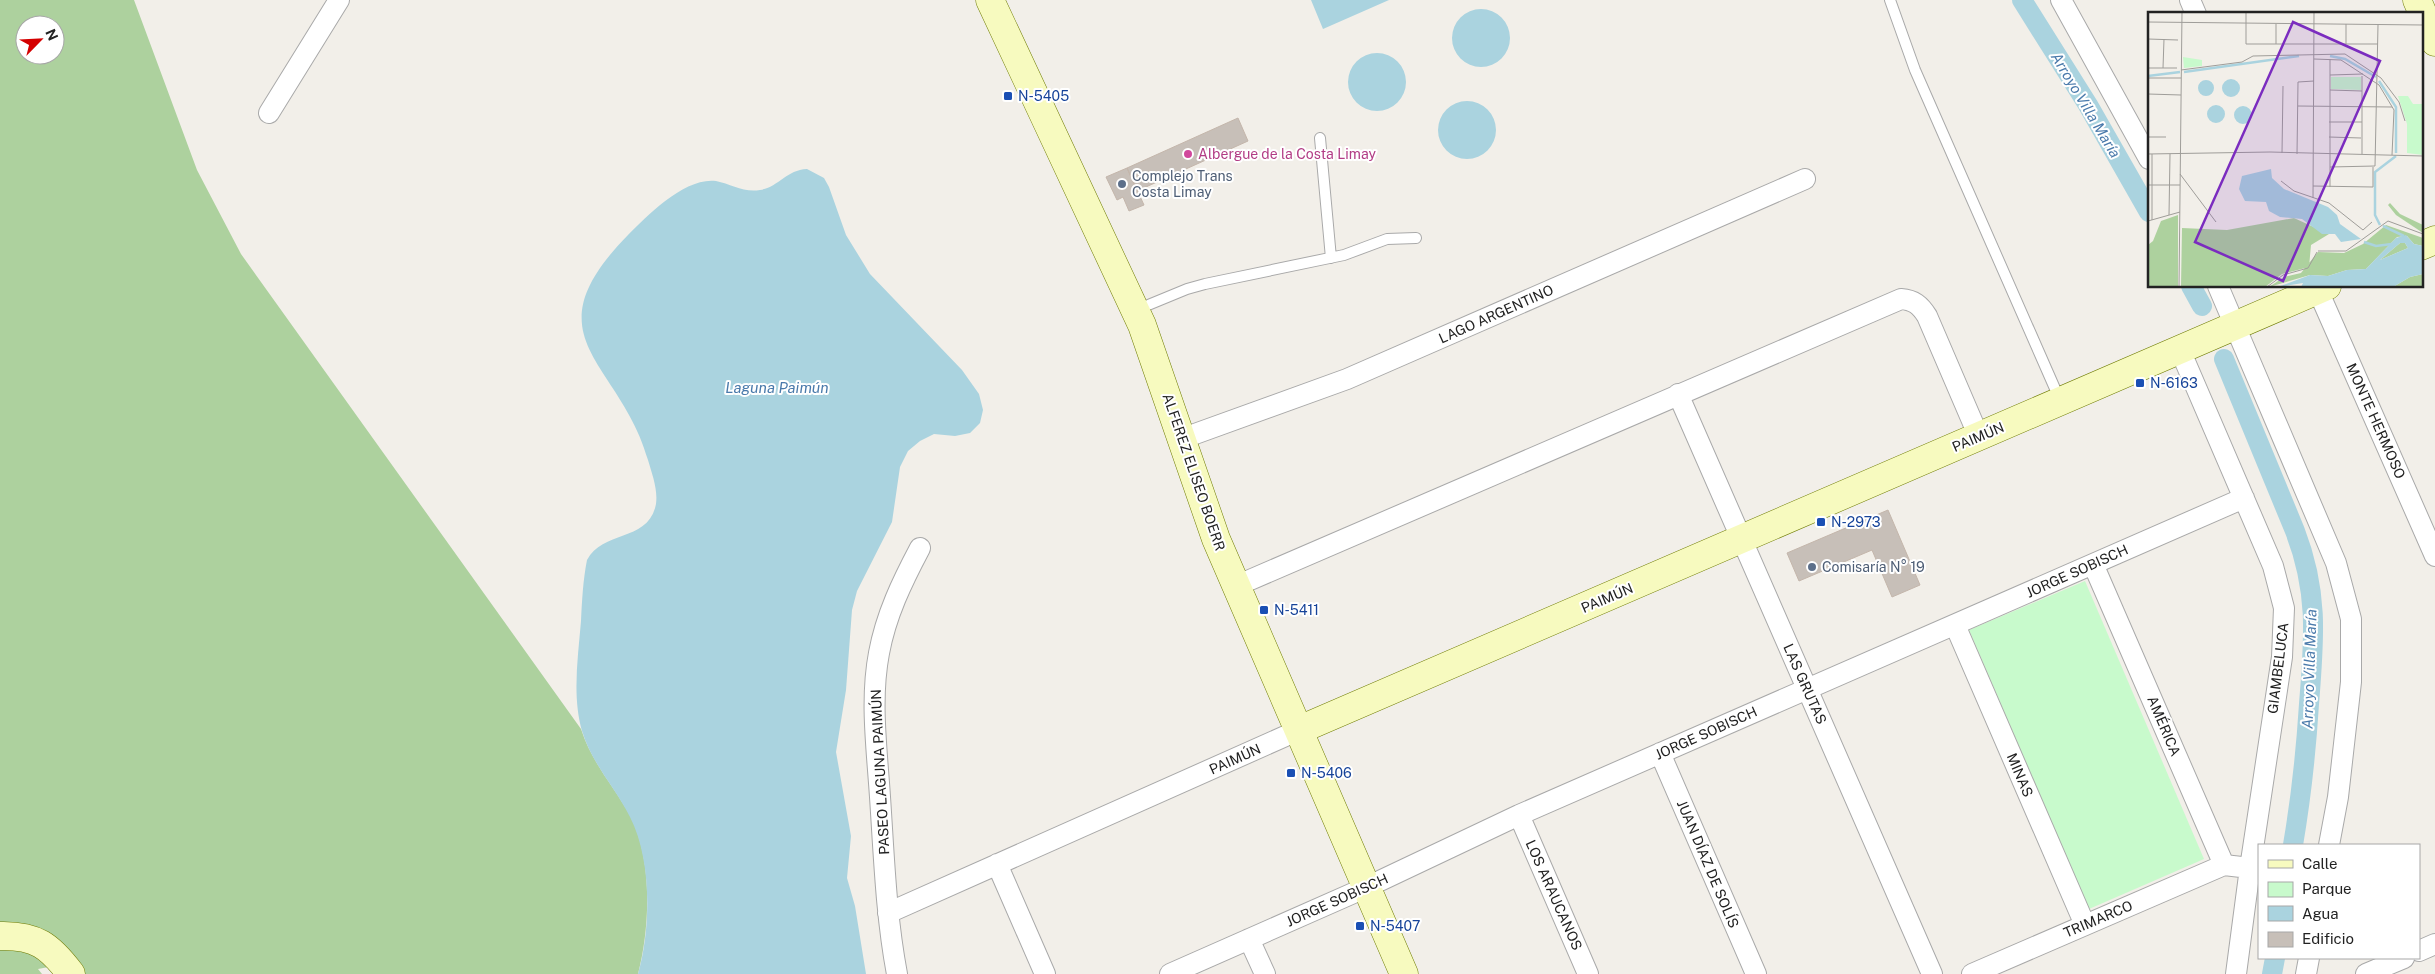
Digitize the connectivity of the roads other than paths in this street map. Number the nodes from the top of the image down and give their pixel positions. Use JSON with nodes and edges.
{"nodes":[{"id":1,"x":339,"y":0,"type":"edge"},
{"id":2,"x":990,"y":0,"type":"edge"},
{"id":3,"x":1890,"y":0,"type":"edge"},
{"id":4,"x":2060,"y":0,"type":"edge"},
{"id":5,"x":2190,"y":0,"type":"edge"},
{"id":6,"x":2417,"y":0,"type":"edge"},
{"id":7,"x":2195,"y":12,"type":"edge"},
{"id":8,"x":2435,"y":42,"type":"edge"},
{"id":9,"x":269,"y":113,"type":"dead end"},
{"id":10,"x":1320,"y":138,"type":"dead end"},
{"id":11,"x":2148,"y":157,"type":"edge"},
{"id":12,"x":1806,"y":178,"type":"dead end"},
{"id":13,"x":1416,"y":238,"type":"dead end"},
{"id":14,"x":2435,"y":240,"type":"edge"},
{"id":15,"x":2422,"y":246,"type":"edge"},
{"id":16,"x":1330,"y":258,"type":"junction"},
{"id":17,"x":2219,"y":288,"type":"edge"},
{"id":18,"x":2320,"y":288,"type":"edge"},
{"id":19,"x":1135,"y":310,"type":"junction"},
{"id":20,"x":2236,"y":326,"type":"junction"},
{"id":21,"x":2180,"y":350,"type":"junction"},
{"id":22,"x":1678,"y":394,"type":"junction"},
{"id":23,"x":2061,"y":401,"type":"junction"},
{"id":24,"x":1979,"y":437,"type":"junction"},
{"id":25,"x":1181,"y":439,"type":"junction"},
{"id":26,"x":2244,"y":498,"type":"junction"},
{"id":27,"x":1741,"y":539,"type":"junction"},
{"id":28,"x":920,"y":548,"type":"dead end"},
{"id":29,"x":2435,"y":556,"type":"edge"},
{"id":30,"x":2094,"y":564,"type":"junction"},
{"id":31,"x":1236,"y":586,"type":"junction"},
{"id":32,"x":1955,"y":625,"type":"junction"},
{"id":33,"x":1807,"y":689,"type":"junction"},
{"id":34,"x":1299,"y":730,"type":"junction"},
{"id":35,"x":1660,"y":753,"type":"junction"},
{"id":36,"x":1519,"y":815,"type":"junction"},
{"id":37,"x":2329,"y":844,"type":"edge"},
{"id":38,"x":997,"y":864,"type":"junction"},
{"id":39,"x":2224,"y":865,"type":"junction"},
{"id":40,"x":2250,"y":868,"type":"junction"},
{"id":41,"x":1367,"y":887,"type":"junction"},
{"id":42,"x":888,"y":913,"type":"junction"},
{"id":43,"x":2085,"y":925,"type":"junction"},
{"id":44,"x":0,"y":936,"type":"edge"},
{"id":45,"x":1249,"y":939,"type":"junction"},
{"id":46,"x":2435,"y":944,"type":"edge"},
{"id":47,"x":2420,"y":951,"type":"edge"},
{"id":48,"x":2309,"y":959,"type":"edge"},
{"id":49,"x":2402,"y":959,"type":"edge"},
{"id":50,"x":71,"y":974,"type":"edge"},
{"id":51,"x":897,"y":974,"type":"edge"},
{"id":52,"x":1044,"y":974,"type":"edge"},
{"id":53,"x":1170,"y":974,"type":"edge"},
{"id":54,"x":1264,"y":974,"type":"edge"},
{"id":55,"x":1404,"y":974,"type":"edge"},
{"id":56,"x":1588,"y":974,"type":"edge"},
{"id":57,"x":1756,"y":974,"type":"edge"},
{"id":58,"x":1932,"y":974,"type":"edge"},
{"id":59,"x":1972,"y":974,"type":"edge"},
{"id":60,"x":2236,"y":974,"type":"edge"},
{"id":61,"x":2306,"y":974,"type":"edge"},
{"id":62,"x":2366,"y":974,"type":"edge"}],
"edges":[{"from":1,"to":9,"type":"street"},
{"from":2,"to":19,"type":"street","name":"ALFEREZ ELISEO BOERR"},
{"from":3,"to":23,"type":"lane"},
{"from":4,"to":11,"type":"street"},
{"from":5,"to":7,"type":"street"},
{"from":6,"to":8,"type":"street"},
{"from":10,"to":16,"type":"lane"},
{"from":12,"to":25,"type":"street","name":"LAGO ARGENTINO"},
{"from":13,"to":16,"type":"lane"},
{"from":14,"to":15,"type":"street"},
{"from":16,"to":19,"type":"lane"},
{"from":17,"to":20,"type":"street"},
{"from":18,"to":20,"type":"street","name":"PAIMÚN"},
{"from":18,"to":29,"type":"street","name":"MONTE HERMOSO"},
{"from":19,"to":25,"type":"street","name":"ALFEREZ ELISEO BOERR"},
{"from":20,"to":21,"type":"street","name":"PAIMÚN"},
{"from":20,"to":37,"type":"street"},
{"from":21,"to":23,"type":"street","name":"PAIMÚN"},
{"from":21,"to":26,"type":"street","name":"GIAMBELUCA"},
{"from":22,"to":24,"type":"street"},
{"from":22,"to":27,"type":"street","name":"LAS GRUTAS"},
{"from":22,"to":31,"type":"street"},
{"from":23,"to":24,"type":"street","name":"PAIMÚN"},
{"from":24,"to":27,"type":"street","name":"PAIMÚN"},
{"from":25,"to":31,"type":"street","name":"ALFEREZ ELISEO BOERR"},
{"from":26,"to":30,"type":"street","name":"JORGE SOBISCH"},
{"from":26,"to":40,"type":"street","name":"GIAMBELUCA"},
{"from":27,"to":33,"type":"street","name":"LAS GRUTAS"},
{"from":27,"to":34,"type":"street","name":"PAIMÚN"},
{"from":28,"to":42,"type":"street","name":"PASEO LAGUNA PAIMÚN"},
{"from":30,"to":32,"type":"street","name":"JORGE SOBISCH"},
{"from":30,"to":39,"type":"street","name":"AMÉRICA"},
{"from":31,"to":34,"type":"street","name":"ALFEREZ ELISEO BOERR"},
{"from":32,"to":33,"type":"street","name":"JORGE SOBISCH"},
{"from":32,"to":43,"type":"street","name":"MINAS"},
{"from":33,"to":35,"type":"street","name":"JORGE SOBISCH"},
{"from":33,"to":58,"type":"street","name":"LAS GRUTAS"},
{"from":34,"to":38,"type":"street","name":"PAIMÚN"},
{"from":34,"to":41,"type":"street","name":"ALFEREZ ELISEO BOERR"},
{"from":35,"to":36,"type":"street","name":"JORGE SOBISCH"},
{"from":35,"to":57,"type":"street","name":"JUAN DÍAZ DE SOLÍS"},
{"from":36,"to":41,"type":"street","name":"JORGE SOBISCH"},
{"from":36,"to":56,"type":"street","name":"LOS ARAUCANOS"},
{"from":38,"to":42,"type":"street","name":"PAIMÚN"},
{"from":38,"to":52,"type":"street"},
{"from":39,"to":40,"type":"street"},
{"from":39,"to":43,"type":"street","name":"TRIMARCO"},
{"from":40,"to":60,"type":"street","name":"GIAMBELUCA"},
{"from":41,"to":45,"type":"street","name":"JORGE SOBISCH"},
{"from":41,"to":55,"type":"street","name":"ALFEREZ ELISEO BOERR"},
{"from":42,"to":51,"type":"street","name":"PASEO LAGUNA PAIMÚN"},
{"from":43,"to":59,"type":"street","name":"TRIMARCO"},
{"from":44,"to":50,"type":"street"},
{"from":45,"to":53,"type":"street","name":"JORGE SOBISCH"},
{"from":45,"to":54,"type":"street"},
{"from":46,"to":47,"type":"street"},
{"from":48,"to":61,"type":"street"},
{"from":49,"to":62,"type":"street"}]}
